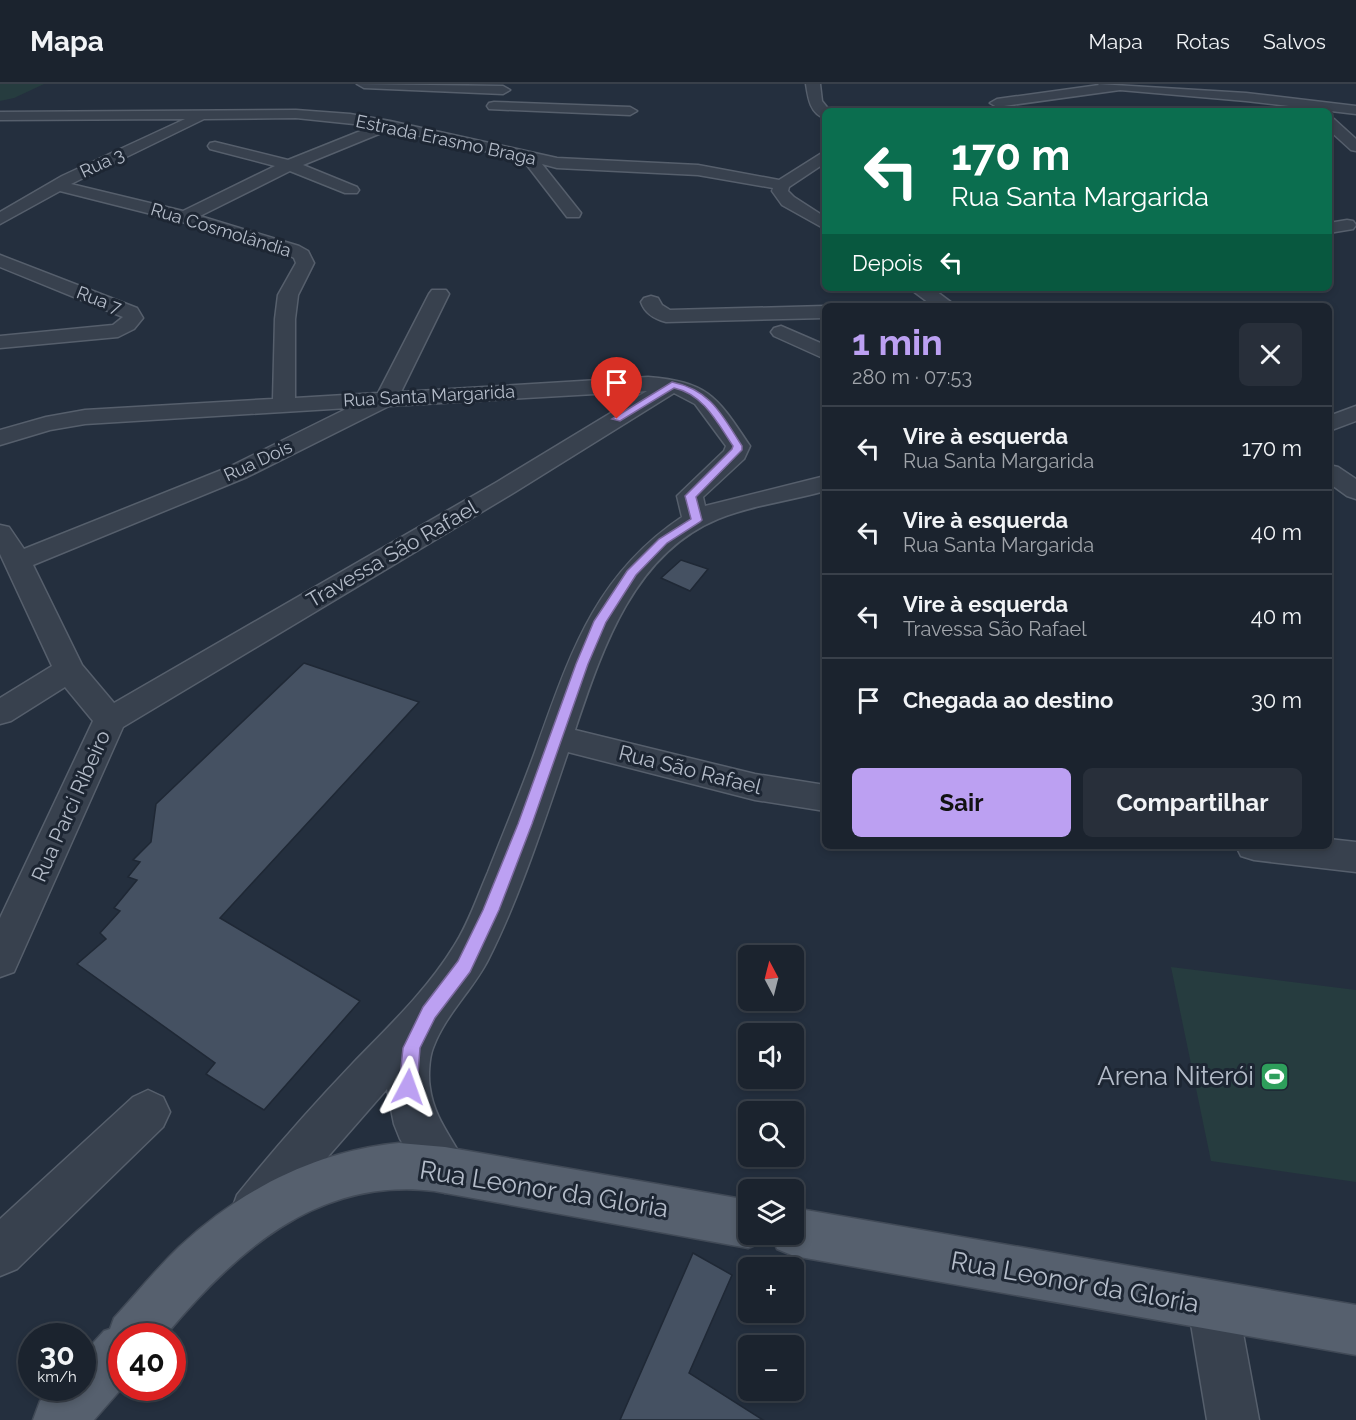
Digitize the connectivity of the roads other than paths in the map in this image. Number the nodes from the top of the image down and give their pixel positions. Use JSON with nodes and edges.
{"nodes":[{"id":1,"x":364,"y":84,"type":"edge"},
{"id":2,"x":813,"y":84,"type":"edge"},
{"id":3,"x":1111,"y":86,"type":"edge"},
{"id":4,"x":506,"y":87,"type":"edge"},
{"id":5,"x":997,"y":103,"type":"dead end"},
{"id":6,"x":824,"y":108,"type":"edge"},
{"id":7,"x":1315,"y":108,"type":"edge"},
{"id":8,"x":1332,"y":109,"type":"edge"},
{"id":9,"x":1356,"y":110,"type":"edge"},
{"id":10,"x":630,"y":111,"type":"dead end"},
{"id":11,"x":207,"y":113,"type":"junction"},
{"id":12,"x":0,"y":116,"type":"edge"},
{"id":13,"x":390,"y":125,"type":"junction"},
{"id":14,"x":1332,"y":125,"type":"edge"},
{"id":15,"x":215,"y":146,"type":"dead end"},
{"id":16,"x":1356,"y":147,"type":"edge"},
{"id":17,"x":1338,"y":148,"type":"dead end"},
{"id":18,"x":529,"y":158,"type":"junction"},
{"id":19,"x":822,"y":158,"type":"edge"},
{"id":20,"x":289,"y":165,"type":"junction"},
{"id":21,"x":57,"y":185,"type":"junction"},
{"id":22,"x":782,"y":185,"type":"junction"},
{"id":23,"x":351,"y":190,"type":"dead end"},
{"id":24,"x":573,"y":213,"type":"dead end"},
{"id":25,"x":184,"y":217,"type":"junction"},
{"id":26,"x":0,"y":219,"type":"edge"},
{"id":27,"x":822,"y":222,"type":"edge"},
{"id":28,"x":0,"y":260,"type":"edge"},
{"id":29,"x":924,"y":291,"type":"edge"},
{"id":30,"x":440,"y":294,"type":"dead end"},
{"id":31,"x":651,"y":302,"type":"dead end"},
{"id":32,"x":942,"y":303,"type":"edge"},
{"id":33,"x":822,"y":312,"type":"edge"},
{"id":34,"x":781,"y":332,"type":"dead end"},
{"id":35,"x":0,"y":342,"type":"edge"},
{"id":36,"x":822,"y":352,"type":"edge"},
{"id":37,"x":672,"y":385,"type":"junction"},
{"id":38,"x":387,"y":398,"type":"junction"},
{"id":39,"x":284,"y":405,"type":"junction"},
{"id":40,"x":1356,"y":413,"type":"edge"},
{"id":41,"x":1332,"y":423,"type":"edge"},
{"id":42,"x":1332,"y":424,"type":"edge"},
{"id":43,"x":1356,"y":426,"type":"edge"},
{"id":44,"x":0,"y":438,"type":"edge"},
{"id":45,"x":1332,"y":474,"type":"edge"},
{"id":46,"x":822,"y":484,"type":"edge"},
{"id":47,"x":1356,"y":492,"type":"edge"},
{"id":48,"x":696,"y":520,"type":"junction"},
{"id":49,"x":0,"y":533,"type":"edge"},
{"id":50,"x":18,"y":561,"type":"junction"},
{"id":51,"x":69,"y":670,"type":"junction"},
{"id":52,"x":0,"y":713,"type":"edge"},
{"id":53,"x":110,"y":720,"type":"junction"},
{"id":54,"x":557,"y":737,"type":"junction"},
{"id":55,"x":822,"y":798,"type":"edge"},
{"id":56,"x":1282,"y":849,"type":"edge"},
{"id":57,"x":1356,"y":857,"type":"edge"},
{"id":58,"x":0,"y":960,"type":"edge"},
{"id":59,"x":429,"y":1013,"type":"junction"},
{"id":60,"x":148,"y":1112,"type":"dead end"},
{"id":61,"x":445,"y":1170,"type":"junction"},
{"id":62,"x":738,"y":1222,"type":"edge"},
{"id":63,"x":243,"y":1226,"type":"junction"},
{"id":64,"x":804,"y":1234,"type":"edge"},
{"id":65,"x":0,"y":1252,"type":"edge"},
{"id":66,"x":1213,"y":1306,"type":"junction"},
{"id":67,"x":144,"y":1323,"type":"edge"},
{"id":68,"x":1356,"y":1330,"type":"edge"},
{"id":69,"x":108,"y":1365,"type":"edge"},
{"id":70,"x":59,"y":1420,"type":"edge"},
{"id":71,"x":1233,"y":1420,"type":"edge"}],
"edges":[{"from":1,"to":4,"type":"street"},
{"from":2,"to":6,"type":"street"},
{"from":3,"to":5,"type":"street"},
{"from":3,"to":7,"type":"street"},
{"from":4,"to":10,"type":"street"},
{"from":8,"to":9,"type":"street"},
{"from":11,"to":12,"type":"street","name":"Estrada Erasmo Braga"},
{"from":11,"to":13,"type":"street","name":"Estrada Erasmo Braga"},
{"from":11,"to":21,"type":"street","name":"Rua 3"},
{"from":13,"to":18,"type":"street","name":"Estrada Erasmo Braga"},
{"from":13,"to":20,"type":"street"},
{"from":14,"to":16,"type":"street"},
{"from":15,"to":20,"type":"street"},
{"from":16,"to":17,"type":"street"},
{"from":18,"to":22,"type":"street","name":"Estrada Erasmo Braga"},
{"from":18,"to":24,"type":"street"},
{"from":19,"to":22,"type":"street"},
{"from":20,"to":23,"type":"street"},
{"from":20,"to":25,"type":"street"},
{"from":21,"to":25,"type":"street","name":"Rua Cosmolândia"},
{"from":21,"to":26,"type":"street","name":"Rua 3"},
{"from":22,"to":27,"type":"street"},
{"from":25,"to":39,"type":"street","name":"Rua Cosmolândia"},
{"from":28,"to":35,"type":"street","name":"Rua 7"},
{"from":29,"to":32,"type":"street"},
{"from":30,"to":38,"type":"street"},
{"from":31,"to":33,"type":"street"},
{"from":34,"to":36,"type":"street"},
{"from":37,"to":38,"type":"street","name":"Rua Santa Margarida"},
{"from":37,"to":48,"type":"street","name":"Rua Santa Margarida"},
{"from":37,"to":53,"type":"street","name":"Travessa São Rafael"},
{"from":38,"to":39,"type":"street","name":"Rua Santa Margarida"},
{"from":38,"to":50,"type":"street","name":"Rua Dois"},
{"from":39,"to":44,"type":"street","name":"Rua Santa Margarida"},
{"from":40,"to":41,"type":"street"},
{"from":42,"to":43,"type":"street"},
{"from":45,"to":47,"type":"street"},
{"from":46,"to":48,"type":"street"},
{"from":48,"to":54,"type":"street"},
{"from":49,"to":50,"type":"street","name":"Rua Parci Ribeiro"},
{"from":50,"to":51,"type":"street","name":"Rua Parci Ribeiro"},
{"from":51,"to":52,"type":"street"},
{"from":51,"to":53,"type":"street","name":"Rua Parci Ribeiro"},
{"from":53,"to":58,"type":"street","name":"Rua Parci Ribeiro"},
{"from":54,"to":55,"type":"street","name":"Rua São Rafael"},
{"from":54,"to":59,"type":"street"},
{"from":56,"to":57,"type":"street"},
{"from":59,"to":61,"type":"street"},
{"from":59,"to":63,"type":"street"},
{"from":60,"to":65,"type":"street"},
{"from":61,"to":62,"type":"main road","name":"Rua Leonor da Gloria"},
{"from":61,"to":63,"type":"main road","name":"Rua Leonor da Gloria"},
{"from":63,"to":67,"type":"main road","name":"Rua Leonor da Gloria"},
{"from":64,"to":66,"type":"main road","name":"Rua Leonor da Gloria"},
{"from":66,"to":68,"type":"main road","name":"Rua Leonor da Gloria"},
{"from":66,"to":71,"type":"street"},
{"from":69,"to":70,"type":"main road"}]}
